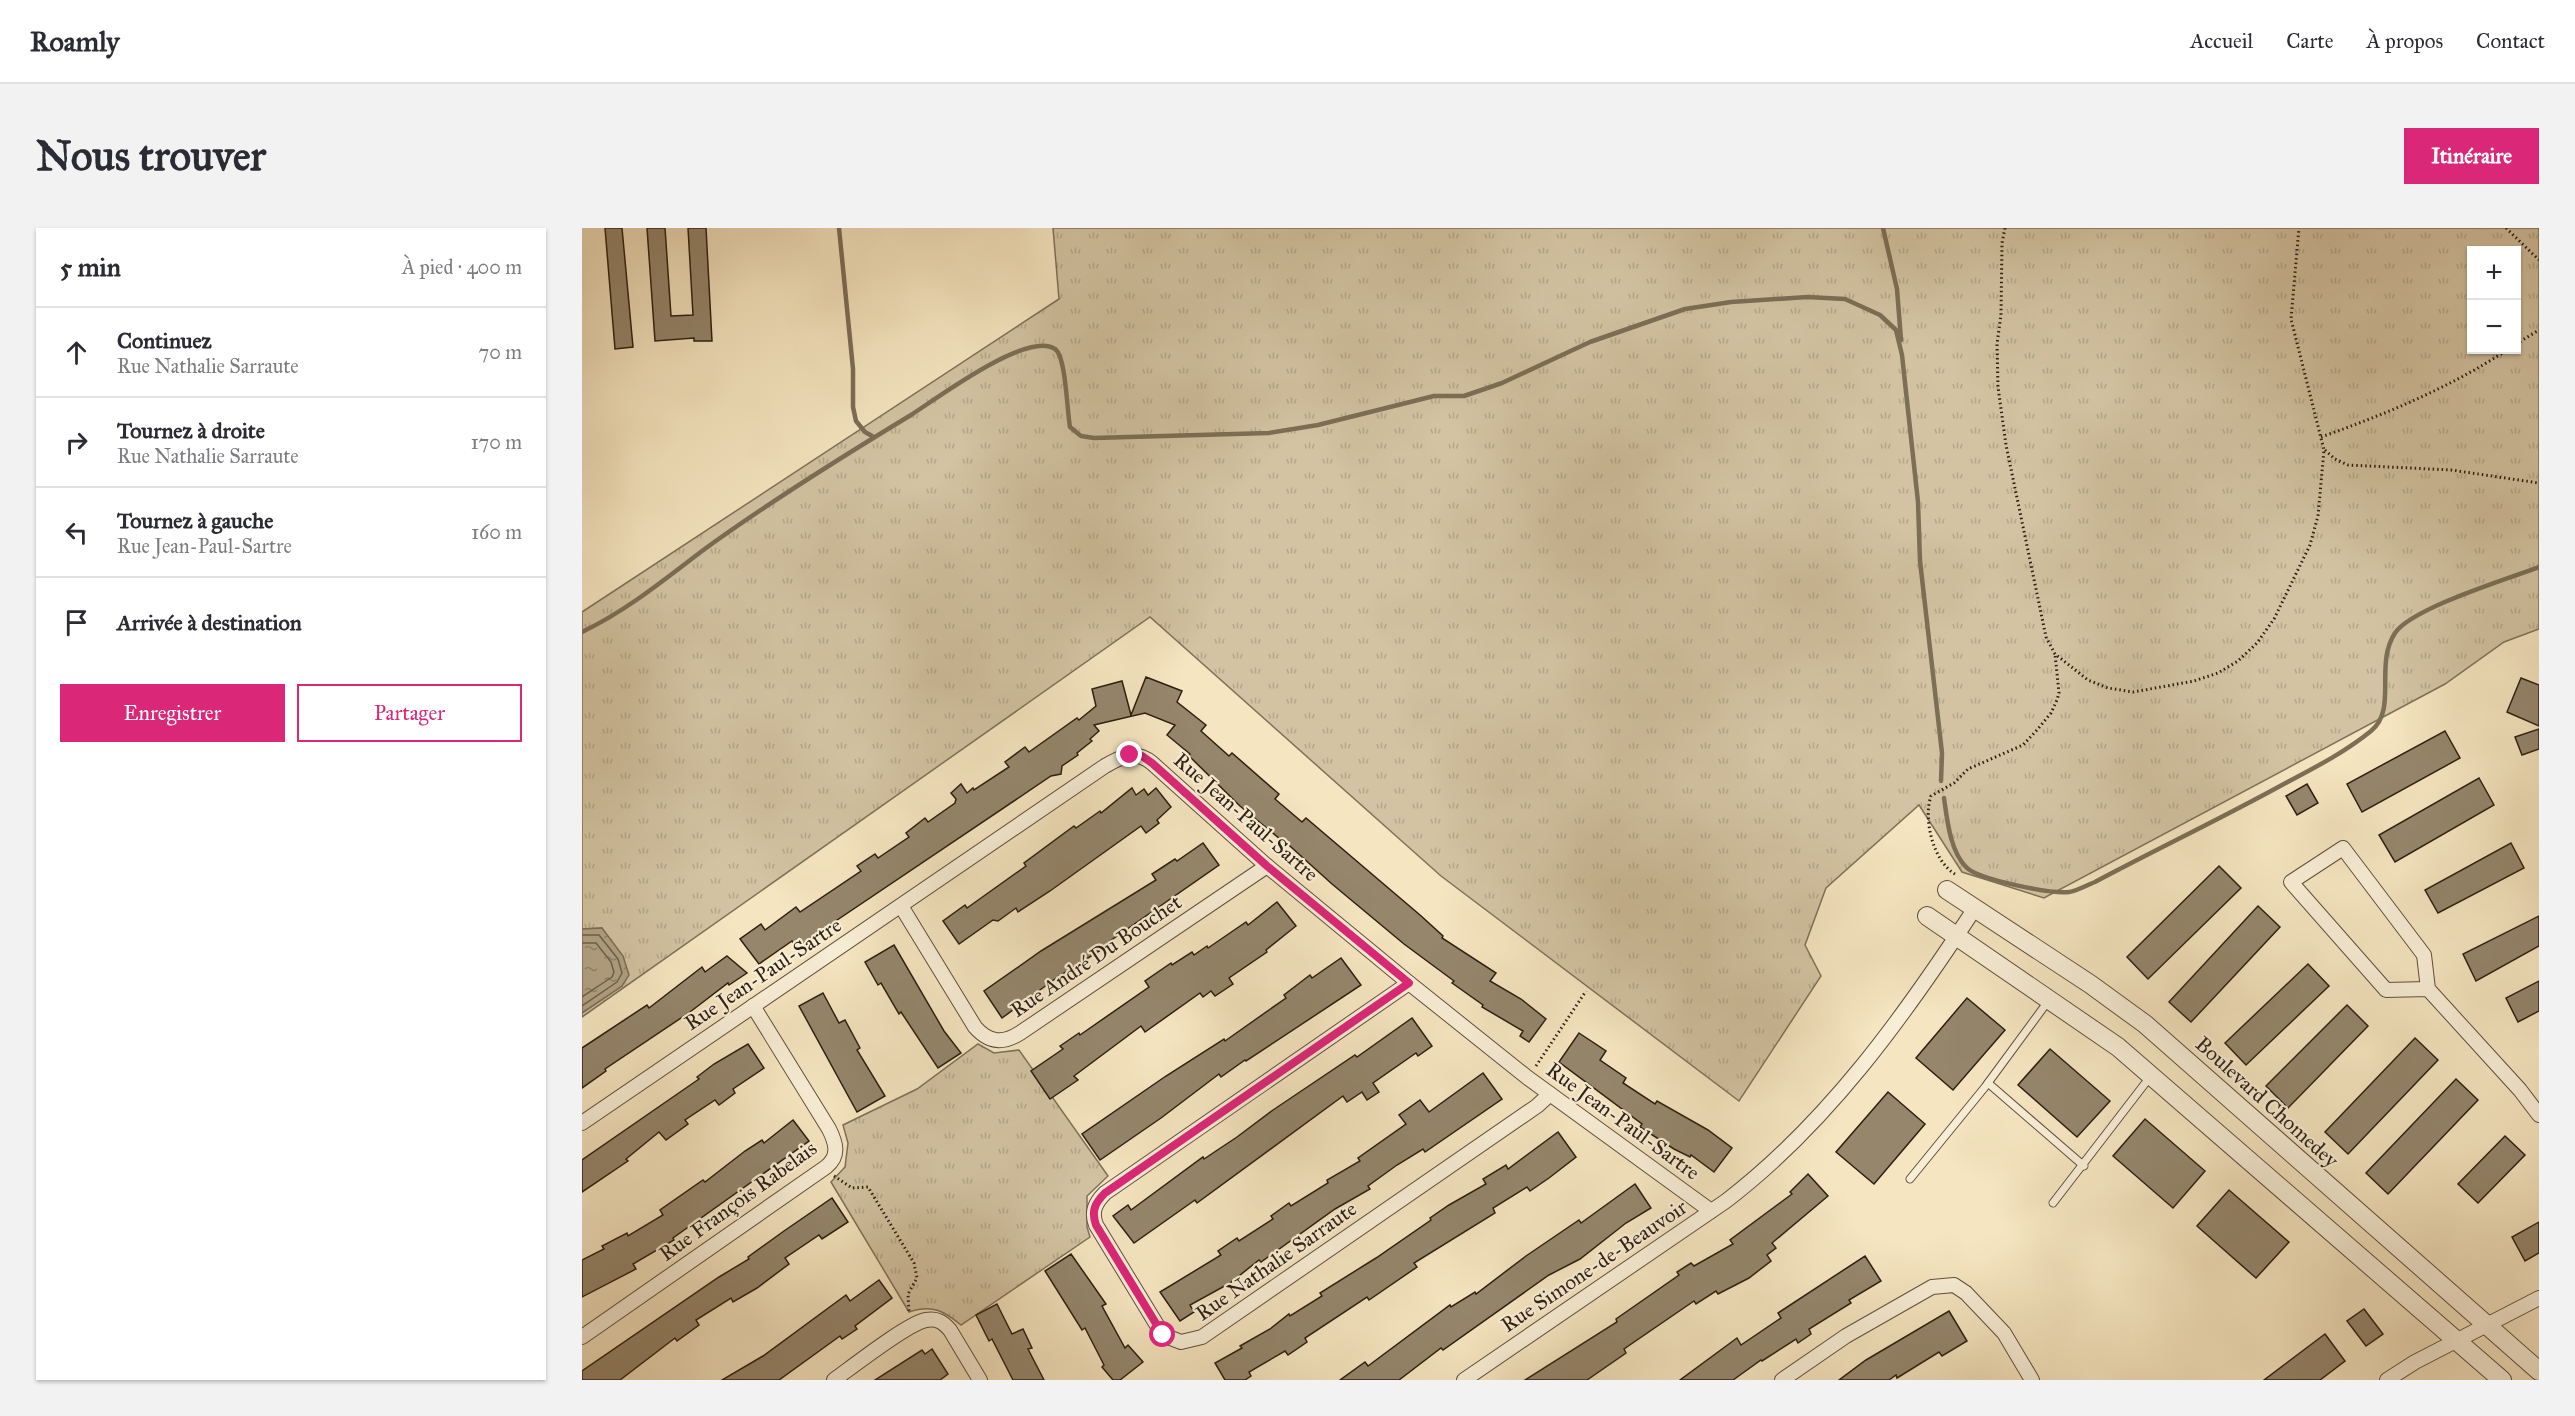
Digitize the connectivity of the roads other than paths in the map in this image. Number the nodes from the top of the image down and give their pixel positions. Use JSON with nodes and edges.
{"nodes":[{"id":1,"x":1267,"y":866,"type":"junction"},
{"id":2,"x":1954,"y":884,"type":"road end"},
{"id":3,"x":901,"y":906,"type":"junction"},
{"id":4,"x":1975,"y":908,"type":"junction"},
{"id":5,"x":1928,"y":916,"type":"dead end"},
{"id":6,"x":1957,"y":935,"type":"junction"},
{"id":7,"x":1409,"y":983,"type":"junction"},
{"id":8,"x":2428,"y":989,"type":"junction"},
{"id":9,"x":2050,"y":998,"type":"junction"},
{"id":10,"x":753,"y":1006,"type":"junction"},
{"id":11,"x":2151,"y":1075,"type":"junction"},
{"id":12,"x":1988,"y":1083,"type":"junction"},
{"id":13,"x":1550,"y":1094,"type":"junction"},
{"id":14,"x":2539,"y":1115,"type":"edge"},
{"id":15,"x":582,"y":1123,"type":"edge"},
{"id":16,"x":2084,"y":1166,"type":"junction"},
{"id":17,"x":1910,"y":1179,"type":"dead end"},
{"id":18,"x":2053,"y":1203,"type":"dead end"},
{"id":19,"x":1712,"y":1211,"type":"junction"},
{"id":20,"x":2539,"y":1298,"type":"edge"},
{"id":21,"x":2487,"y":1325,"type":"junction"},
{"id":22,"x":582,"y":1337,"type":"edge"},
{"id":23,"x":2457,"y":1340,"type":"junction"},
{"id":24,"x":2539,"y":1371,"type":"edge"},
{"id":25,"x":834,"y":1380,"type":"edge"},
{"id":26,"x":980,"y":1380,"type":"edge"},
{"id":27,"x":1464,"y":1380,"type":"edge"},
{"id":28,"x":1782,"y":1380,"type":"edge"},
{"id":29,"x":2032,"y":1380,"type":"edge"},
{"id":30,"x":2387,"y":1380,"type":"edge"},
{"id":31,"x":2502,"y":1380,"type":"edge"}],
"edges":[{"from":1,"to":3,"type":"street","name":"Rue Jean-Paul-Sartre"},
{"from":1,"to":3,"type":"street","name":"Rue André Du Bouchet"},
{"from":1,"to":7,"type":"street","name":"Rue Jean-Paul-Sartre"},
{"from":2,"to":4,"type":"street","name":"Boulevard Chomedey"},
{"from":3,"to":10,"type":"street","name":"Rue Jean-Paul-Sartre"},
{"from":4,"to":6,"type":"street","name":"Rue Simone-de-Beauvoir"},
{"from":4,"to":21,"type":"street","name":"Boulevard Chomedey"},
{"from":5,"to":6,"type":"street"},
{"from":6,"to":9,"type":"street"},
{"from":6,"to":19,"type":"street","name":"Rue Simone-de-Beauvoir"},
{"from":7,"to":13,"type":"street","name":"Rue Jean-Paul-Sartre"},
{"from":7,"to":13,"type":"street","name":"Rue Nathalie Sarraute"},
{"from":8,"to":8,"type":"street"},
{"from":8,"to":14,"type":"street"},
{"from":9,"to":11,"type":"street"},
{"from":9,"to":12,"type":"lane"},
{"from":10,"to":15,"type":"street","name":"Rue Jean-Paul-Sartre"},
{"from":10,"to":22,"type":"street","name":"Rue François Rabelais"},
{"from":11,"to":16,"type":"lane"},
{"from":11,"to":23,"type":"street"},
{"from":12,"to":16,"type":"lane"},
{"from":12,"to":17,"type":"lane"},
{"from":13,"to":19,"type":"street","name":"Rue Jean-Paul-Sartre"},
{"from":16,"to":18,"type":"lane"},
{"from":19,"to":27,"type":"street","name":"Rue Simone-de-Beauvoir"},
{"from":20,"to":21,"type":"street"},
{"from":21,"to":23,"type":"street"},
{"from":21,"to":24,"type":"street","name":"Boulevard Chomedey"},
{"from":23,"to":30,"type":"street"},
{"from":23,"to":31,"type":"street"},
{"from":25,"to":26,"type":"street"},
{"from":28,"to":29,"type":"street"}]}
